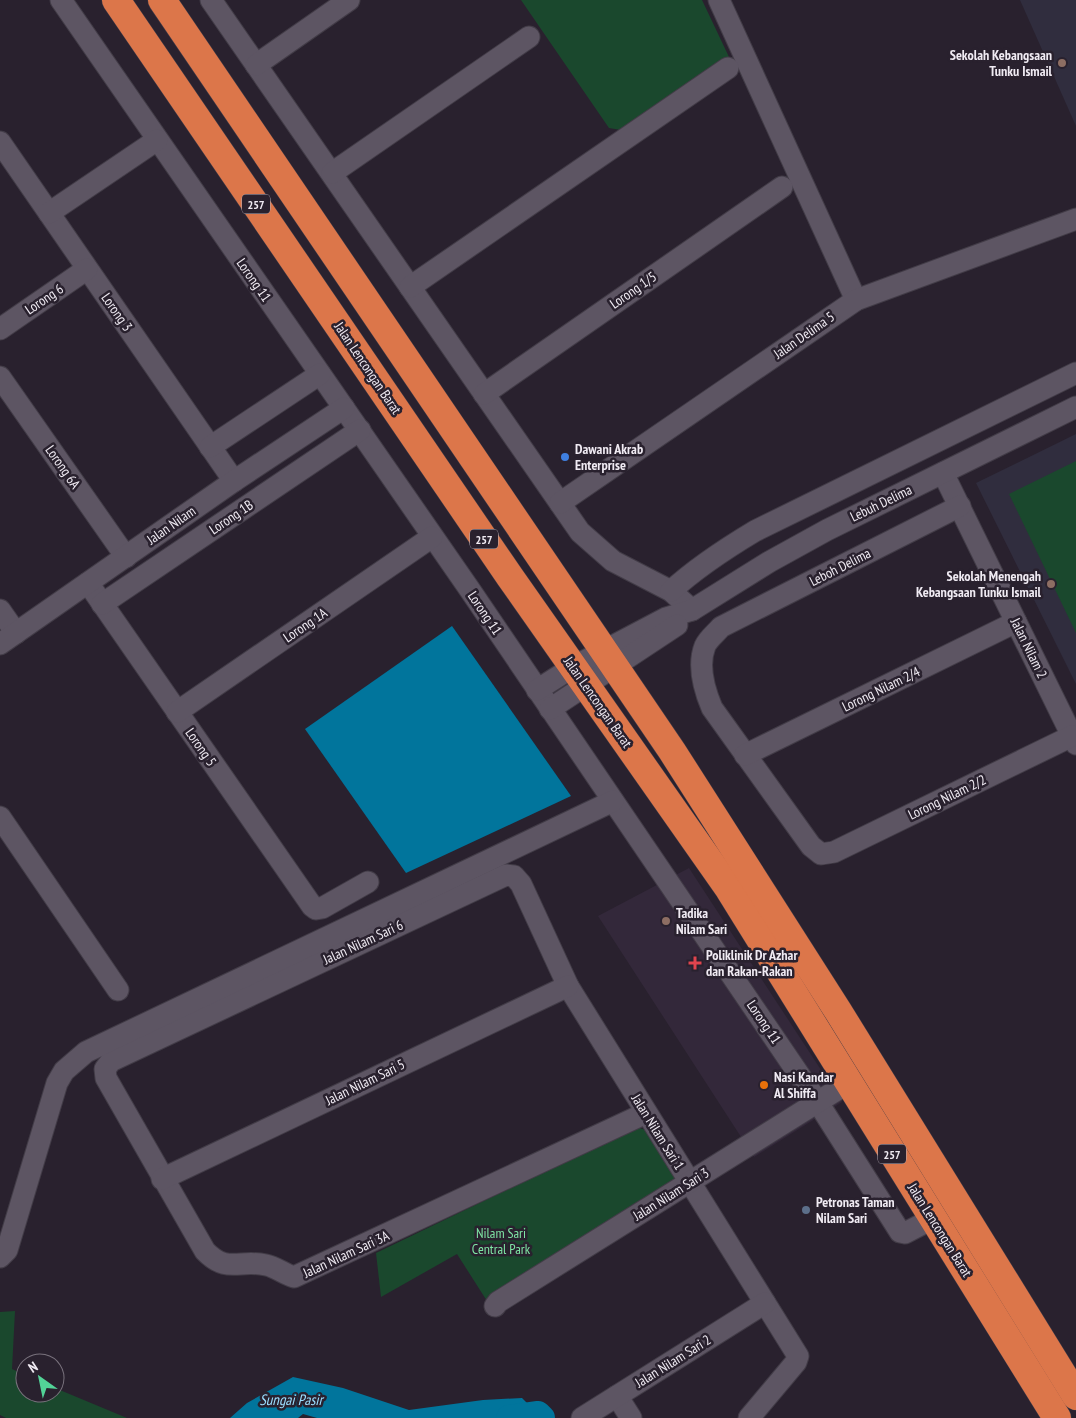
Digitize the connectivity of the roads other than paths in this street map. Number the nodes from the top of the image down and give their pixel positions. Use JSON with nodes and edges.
{"nodes":[{"id":1,"x":61,"y":0,"type":"edge"},
{"id":2,"x":116,"y":0,"type":"edge"},
{"id":3,"x":162,"y":0,"type":"edge"},
{"id":4,"x":211,"y":0,"type":"edge"},
{"id":5,"x":349,"y":0,"type":"edge"},
{"id":6,"x":719,"y":0,"type":"edge"},
{"id":7,"x":529,"y":37,"type":"dead end"},
{"id":8,"x":256,"y":65,"type":"junction"},
{"id":9,"x":728,"y":68,"type":"dead end"},
{"id":10,"x":156,"y":140,"type":"junction"},
{"id":11,"x":4,"y":156,"type":"edge"},
{"id":12,"x":332,"y":172,"type":"junction"},
{"id":13,"x":782,"y":187,"type":"dead end"},
{"id":14,"x":49,"y":213,"type":"junction"},
{"id":15,"x":1076,"y":218,"type":"edge"},
{"id":16,"x":87,"y":269,"type":"junction"},
{"id":17,"x":410,"y":287,"type":"junction"},
{"id":18,"x":856,"y":300,"type":"junction"},
{"id":19,"x":0,"y":329,"type":"edge"},
{"id":20,"x":1076,"y":373,"type":"edge"},
{"id":21,"x":320,"y":374,"type":"junction"},
{"id":22,"x":0,"y":377,"type":"edge"},
{"id":23,"x":484,"y":394,"type":"junction"},
{"id":24,"x":1076,"y":407,"type":"edge"},
{"id":25,"x":344,"y":408,"type":"junction"},
{"id":26,"x":360,"y":430,"type":"junction"},
{"id":27,"x":210,"y":448,"type":"junction"},
{"id":28,"x":943,"y":473,"type":"junction"},
{"id":29,"x":234,"y":481,"type":"junction"},
{"id":30,"x":560,"y":503,"type":"junction"},
{"id":31,"x":960,"y":506,"type":"junction"},
{"id":32,"x":432,"y":537,"type":"junction"},
{"id":33,"x":126,"y":556,"type":"junction"},
{"id":34,"x":88,"y":583,"type":"junction"},
{"id":35,"x":671,"y":591,"type":"junction"},
{"id":36,"x":102,"y":604,"type":"junction"},
{"id":37,"x":0,"y":610,"type":"edge"},
{"id":38,"x":692,"y":610,"type":"junction"},
{"id":39,"x":1016,"y":622,"type":"junction"},
{"id":40,"x":8,"y":639,"type":"edge"},
{"id":41,"x":609,"y":659,"type":"junction"},
{"id":42,"x":580,"y":676,"type":"junction"},
{"id":43,"x":537,"y":690,"type":"junction"},
{"id":44,"x":550,"y":709,"type":"junction"},
{"id":45,"x":177,"y":712,"type":"junction"},
{"id":46,"x":1074,"y":740,"type":"edge"},
{"id":47,"x":745,"y":755,"type":"junction"},
{"id":48,"x":613,"y":801,"type":"junction"},
{"id":49,"x":2,"y":825,"type":"edge"},
{"id":50,"x":368,"y":882,"type":"dead end"},
{"id":51,"x":568,"y":986,"type":"junction"},
{"id":52,"x":118,"y":990,"type":"dead end"},
{"id":53,"x":105,"y":1069,"type":"joint"},
{"id":54,"x":848,"y":1082,"type":"junction"},
{"id":55,"x":817,"y":1101,"type":"junction"},
{"id":56,"x":646,"y":1113,"type":"junction"},
{"id":57,"x":162,"y":1179,"type":"junction"},
{"id":58,"x":689,"y":1183,"type":"junction"},
{"id":59,"x":932,"y":1219,"type":"junction"},
{"id":60,"x":0,"y":1256,"type":"edge"},
{"id":61,"x":765,"y":1304,"type":"junction"},
{"id":62,"x":495,"y":1306,"type":"dead end"},
{"id":63,"x":617,"y":1396,"type":"junction"},
{"id":64,"x":1076,"y":1396,"type":"edge"},
{"id":65,"x":582,"y":1418,"type":"edge"},
{"id":66,"x":631,"y":1418,"type":"edge"},
{"id":67,"x":749,"y":1418,"type":"edge"},
{"id":68,"x":1057,"y":1418,"type":"edge"}],
"edges":[{"from":1,"to":10,"type":"street","name":"Lorong 11"},
{"from":2,"to":42,"type":"highway","name":"Jalan Lencongan Barat","number":"257"},
{"from":3,"to":41,"type":"highway","name":"Jalan Lencongan Barat","number":"257"},
{"from":4,"to":8,"type":"street"},
{"from":5,"to":8,"type":"street"},
{"from":6,"to":18,"type":"street"},
{"from":7,"to":12,"type":"street"},
{"from":8,"to":12,"type":"street"},
{"from":9,"to":17,"type":"street"},
{"from":10,"to":14,"type":"street"},
{"from":10,"to":21,"type":"street","name":"Lorong 11"},
{"from":11,"to":14,"type":"street","name":"Lorong 3"},
{"from":12,"to":17,"type":"street"},
{"from":13,"to":23,"type":"street","name":"Lorong 1/5"},
{"from":14,"to":16,"type":"street","name":"Lorong 3"},
{"from":15,"to":18,"type":"street","name":"Jalan Delima 5"},
{"from":16,"to":19,"type":"street","name":"Lorong 6"},
{"from":16,"to":27,"type":"street","name":"Lorong 3"},
{"from":17,"to":23,"type":"street"},
{"from":18,"to":30,"type":"street","name":"Jalan Delima 5"},
{"from":20,"to":35,"type":"street"},
{"from":21,"to":25,"type":"street","name":"Lorong 11"},
{"from":21,"to":27,"type":"street"},
{"from":22,"to":33,"type":"street","name":"Lorong 6A"},
{"from":23,"to":30,"type":"street"},
{"from":24,"to":28,"type":"street","name":"Lebuh Delima"},
{"from":25,"to":26,"type":"street","name":"Lorong 11"},
{"from":25,"to":29,"type":"street","name":"Jalan Nilam"},
{"from":26,"to":32,"type":"street","name":"Lorong 11"},
{"from":26,"to":36,"type":"street","name":"Lorong 1B"},
{"from":27,"to":29,"type":"street","name":"Lorong 3"},
{"from":28,"to":31,"type":"street","name":"Jalan Nilam 2"},
{"from":28,"to":38,"type":"street","name":"Lebuh Delima"},
{"from":29,"to":33,"type":"street","name":"Jalan Nilam"},
{"from":30,"to":35,"type":"street"},
{"from":31,"to":39,"type":"street","name":"Jalan Nilam 2"},
{"from":31,"to":47,"type":"street","name":"Leboh Delima"},
{"from":32,"to":43,"type":"street","name":"Lorong 11"},
{"from":32,"to":45,"type":"street","name":"Lorong 1A"},
{"from":33,"to":34,"type":"street","name":"Jalan Nilam"},
{"from":34,"to":36,"type":"street","name":"Lorong 5"},
{"from":34,"to":40,"type":"street","name":"Jalan Nilam"},
{"from":35,"to":38,"type":"street"},
{"from":36,"to":45,"type":"street","name":"Lorong 5"},
{"from":37,"to":40,"type":"street"},
{"from":38,"to":41,"type":"street","name":"Lebuh Delima"},
{"from":39,"to":46,"type":"street","name":"Jalan Nilam 2"},
{"from":39,"to":47,"type":"street","name":"Lorong Nilam 2/4"},
{"from":41,"to":42,"type":"street","name":"Lebuh Delima"},
{"from":41,"to":64,"type":"highway","name":"Jalan Lencongan Barat","number":"257"},
{"from":42,"to":43,"type":"street"},
{"from":42,"to":44,"type":"street"},
{"from":42,"to":54,"type":"highway","name":"Jalan Lencongan Barat","number":"257"},
{"from":43,"to":44,"type":"street","name":"Lorong 11"},
{"from":44,"to":48,"type":"street","name":"Lorong 11"},
{"from":45,"to":50,"type":"street","name":"Lorong 5"},
{"from":46,"to":47,"type":"street","name":"Lorong Nilam 2/2"},
{"from":48,"to":55,"type":"street","name":"Lorong 11"},
{"from":48,"to":60,"type":"street"},
{"from":49,"to":52,"type":"street"},
{"from":51,"to":53,"type":"street","name":"Jalan Nilam Sari 6"},
{"from":51,"to":56,"type":"street","name":"Jalan Nilam Sari 1"},
{"from":51,"to":57,"type":"street","name":"Jalan Nilam Sari 5"},
{"from":53,"to":57,"type":"street","name":"Jalan Nilam Sari 3A"},
{"from":54,"to":55,"type":"street","name":"Jalan Nilam Sari 3"},
{"from":54,"to":59,"type":"highway","name":"Jalan Lencongan Barat","number":"257"},
{"from":55,"to":58,"type":"street","name":"Jalan Nilam Sari 3"},
{"from":55,"to":59,"type":"street","name":"Lorong 11"},
{"from":56,"to":57,"type":"street","name":"Jalan Nilam Sari 3A"},
{"from":56,"to":58,"type":"street","name":"Jalan Nilam Sari 1"},
{"from":58,"to":61,"type":"street","name":"Jalan Nilam Sari 1"},
{"from":58,"to":62,"type":"street","name":"Jalan Nilam Sari 3"},
{"from":59,"to":68,"type":"highway","name":"Jalan Lencongan Barat","number":"257"},
{"from":61,"to":63,"type":"street","name":"Jalan Nilam Sari 2"},
{"from":61,"to":67,"type":"street","name":"Jalan Nilam Sari 1"},
{"from":63,"to":65,"type":"street","name":"Jalan Nilam Sari 2"},
{"from":63,"to":66,"type":"street"}]}
